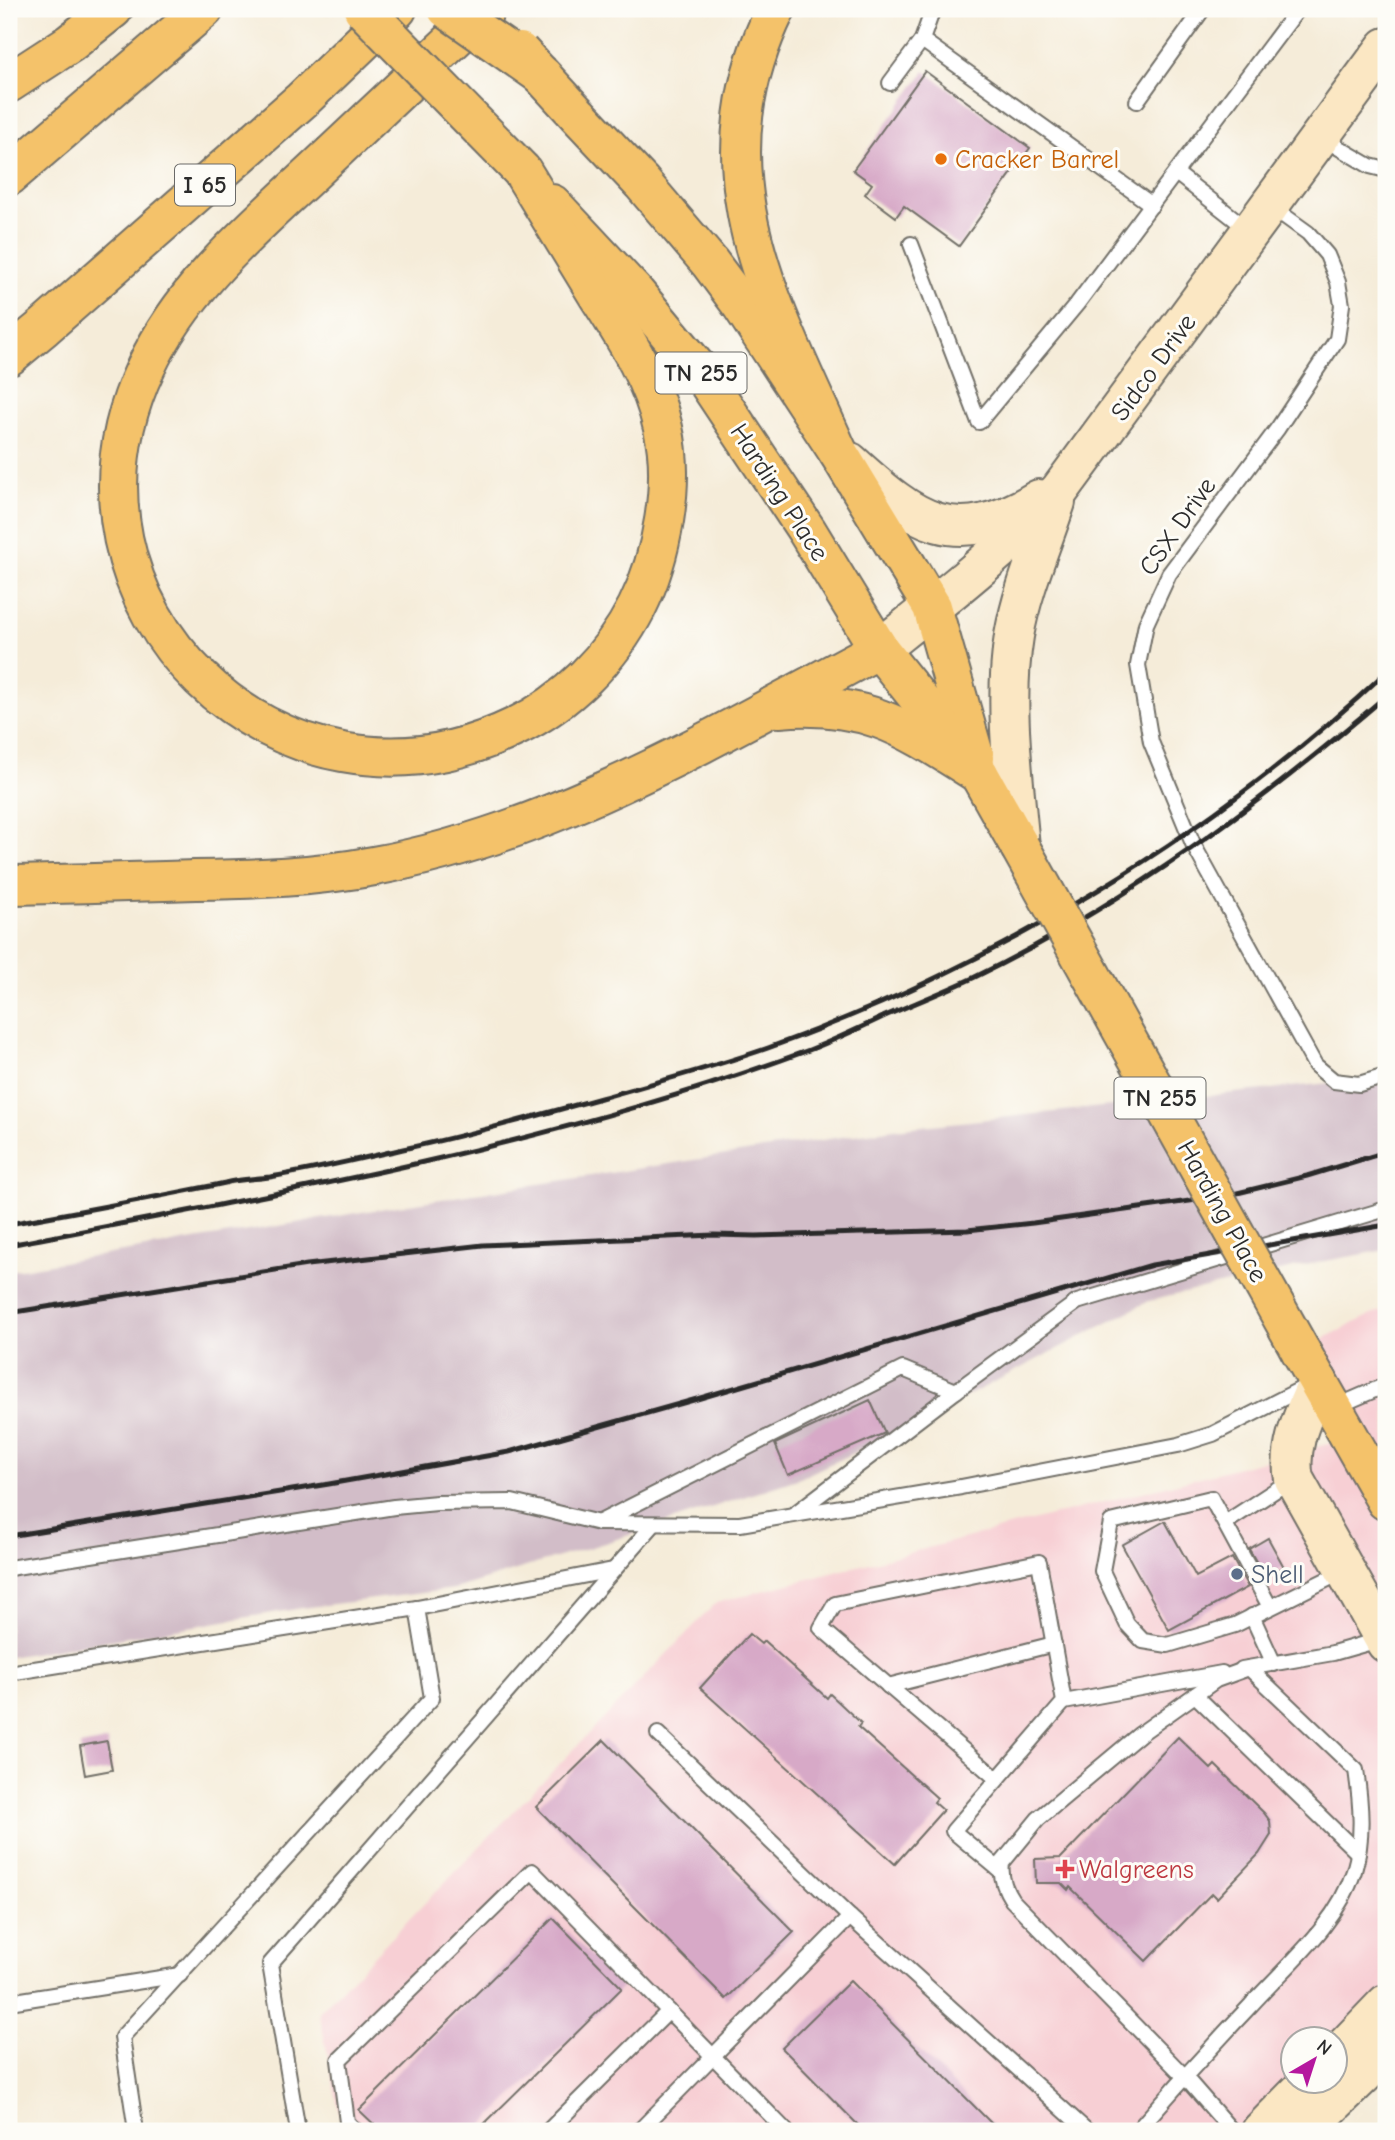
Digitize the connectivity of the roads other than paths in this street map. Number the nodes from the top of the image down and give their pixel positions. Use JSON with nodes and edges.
{"nodes":[{"id":1,"x":113,"y":9,"type":"edge"},
{"id":2,"x":204,"y":9,"type":"edge"},
{"id":3,"x":363,"y":9,"type":"edge"},
{"id":4,"x":397,"y":9,"type":"edge"},
{"id":5,"x":447,"y":9,"type":"edge"},
{"id":6,"x":479,"y":9,"type":"edge"},
{"id":7,"x":486,"y":9,"type":"edge"},
{"id":8,"x":776,"y":9,"type":"edge"},
{"id":9,"x":933,"y":9,"type":"edge"},
{"id":10,"x":1203,"y":9,"type":"edge"},
{"id":11,"x":1298,"y":9,"type":"edge"},
{"id":12,"x":922,"y":40,"type":"junction"},
{"id":13,"x":1386,"y":47,"type":"edge"},
{"id":14,"x":543,"y":76,"type":"junction"},
{"id":15,"x":9,"y":83,"type":"edge"},
{"id":16,"x":891,"y":83,"type":"dead end"},
{"id":17,"x":1137,"y":101,"type":"dead end"},
{"id":18,"x":1321,"y":137,"type":"junction"},
{"id":19,"x":1386,"y":170,"type":"edge"},
{"id":20,"x":522,"y":172,"type":"junction"},
{"id":21,"x":1176,"y":173,"type":"junction"},
{"id":22,"x":9,"y":176,"type":"edge"},
{"id":23,"x":1152,"y":205,"type":"junction"},
{"id":24,"x":1261,"y":219,"type":"junction"},
{"id":25,"x":911,"y":244,"type":"dead end"},
{"id":26,"x":9,"y":356,"type":"edge"},
{"id":27,"x":838,"y":452,"type":"junction"},
{"id":28,"x":1066,"y":483,"type":"junction"},
{"id":29,"x":932,"y":607,"type":"junction"},
{"id":30,"x":879,"y":649,"type":"junction"},
{"id":31,"x":766,"y":709,"type":"junction"},
{"id":32,"x":996,"y":768,"type":"junction"},
{"id":33,"x":9,"y":885,"type":"edge"},
{"id":34,"x":1386,"y":1076,"type":"edge"},
{"id":35,"x":1386,"y":1209,"type":"edge"},
{"id":36,"x":1386,"y":1385,"type":"edge"},
{"id":37,"x":956,"y":1391,"type":"junction"},
{"id":38,"x":1324,"y":1391,"type":"junction"},
{"id":39,"x":1294,"y":1479,"type":"junction"},
{"id":40,"x":1386,"y":1479,"type":"edge"},
{"id":41,"x":1386,"y":1501,"type":"edge"},
{"id":42,"x":793,"y":1514,"type":"junction"},
{"id":43,"x":599,"y":1523,"type":"junction"},
{"id":44,"x":1225,"y":1523,"type":"junction"},
{"id":45,"x":654,"y":1524,"type":"junction"},
{"id":46,"x":9,"y":1568,"type":"edge"},
{"id":47,"x":614,"y":1570,"type":"junction"},
{"id":48,"x":1346,"y":1570,"type":"junction"},
{"id":49,"x":1270,"y":1607,"type":"junction"},
{"id":50,"x":417,"y":1608,"type":"junction"},
{"id":51,"x":1252,"y":1616,"type":"junction"},
{"id":52,"x":1385,"y":1641,"type":"edge"},
{"id":53,"x":1054,"y":1644,"type":"junction"},
{"id":54,"x":1274,"y":1664,"type":"junction"},
{"id":55,"x":1249,"y":1668,"type":"junction"},
{"id":56,"x":9,"y":1673,"type":"edge"},
{"id":57,"x":888,"y":1686,"type":"junction"},
{"id":58,"x":1195,"y":1695,"type":"junction"},
{"id":59,"x":1064,"y":1702,"type":"junction"},
{"id":60,"x":658,"y":1734,"type":"dead end"},
{"id":61,"x":997,"y":1779,"type":"junction"},
{"id":62,"x":1358,"y":1853,"type":"junction"},
{"id":63,"x":1000,"y":1871,"type":"junction"},
{"id":64,"x":850,"y":1917,"type":"junction"},
{"id":65,"x":180,"y":1975,"type":"junction"},
{"id":66,"x":1386,"y":1988,"type":"edge"},
{"id":67,"x":9,"y":2002,"type":"edge"},
{"id":68,"x":1386,"y":2004,"type":"edge"},
{"id":69,"x":668,"y":2011,"type":"junction"},
{"id":70,"x":1360,"y":2047,"type":"edge"},
{"id":71,"x":714,"y":2058,"type":"junction"},
{"id":72,"x":1184,"y":2076,"type":"junction"},
{"id":73,"x":1298,"y":2094,"type":"edge"},
{"id":74,"x":136,"y":2131,"type":"edge"},
{"id":75,"x":298,"y":2131,"type":"edge"},
{"id":76,"x":356,"y":2131,"type":"edge"},
{"id":77,"x":548,"y":2131,"type":"edge"},
{"id":78,"x":639,"y":2131,"type":"edge"},
{"id":79,"x":786,"y":2131,"type":"edge"},
{"id":80,"x":1087,"y":2131,"type":"edge"},
{"id":81,"x":1137,"y":2131,"type":"edge"},
{"id":82,"x":1232,"y":2131,"type":"edge"},
{"id":83,"x":1261,"y":2131,"type":"edge"},
{"id":84,"x":1304,"y":2131,"type":"edge"}],
"edges":[{"from":1,"to":15,"type":"main road"},
{"from":2,"to":22,"type":"main road"},
{"from":3,"to":20,"type":"main road","name":"Harding Place","number":"TN 255","bridge":true},
{"from":4,"to":26,"type":"main road","number":"I 65"},
{"from":5,"to":14,"type":"main road","bridge":true},
{"from":6,"to":14,"type":"main road","name":"Harding Place","number":"TN 255","bridge":true},
{"from":7,"to":20,"type":"main road"},
{"from":8,"to":27,"type":"main road"},
{"from":9,"to":12,"type":"lane"},
{"from":10,"to":17,"type":"lane"},
{"from":11,"to":21,"type":"lane"},
{"from":12,"to":16,"type":"lane"},
{"from":12,"to":23,"type":"lane"},
{"from":13,"to":18,"type":"main road","name":"Sidco Drive"},
{"from":14,"to":27,"type":"main road","name":"Harding Place","number":"TN 255","bridge":true},
{"from":18,"to":19,"type":"lane"},
{"from":18,"to":24,"type":"main road","name":"Sidco Drive"},
{"from":20,"to":30,"type":"main road","name":"Harding Place","number":"TN 255"},
{"from":21,"to":23,"type":"lane"},
{"from":21,"to":24,"type":"lane","name":"CSX Drive"},
{"from":23,"to":25,"type":"lane"},
{"from":24,"to":28,"type":"main road","name":"Sidco Drive"},
{"from":24,"to":34,"type":"lane","name":"CSX Drive"},
{"from":27,"to":28,"type":"main road"},
{"from":27,"to":29,"type":"main road","name":"Harding Place","number":"TN 255"},
{"from":28,"to":29,"type":"main road","name":"Sidco Drive"},
{"from":28,"to":32,"type":"main road","number":"TN 255"},
{"from":29,"to":30,"type":"main road","name":"Sidco Drive"},
{"from":29,"to":32,"type":"main road","name":"Harding Place","number":"TN 255"},
{"from":30,"to":31,"type":"main road"},
{"from":30,"to":32,"type":"main road","name":"Harding Place","number":"TN 255"},
{"from":31,"to":32,"type":"main road"},
{"from":31,"to":33,"type":"main road"},
{"from":32,"to":38,"type":"main road","name":"Harding Place","number":"TN 255","bridge":true},
{"from":35,"to":37,"type":"lane"},
{"from":36,"to":38,"type":"lane"},
{"from":37,"to":42,"type":"lane"},
{"from":37,"to":43,"type":"lane"},
{"from":38,"to":39,"type":"main road"},
{"from":38,"to":40,"type":"main road"},
{"from":38,"to":41,"type":"main road","name":"Harding Place"},
{"from":38,"to":42,"type":"lane"},
{"from":39,"to":44,"type":"lane"},
{"from":39,"to":48,"type":"main road"},
{"from":42,"to":45,"type":"lane"},
{"from":43,"to":45,"type":"lane"},
{"from":43,"to":46,"type":"lane"},
{"from":44,"to":49,"type":"lane"},
{"from":44,"to":51,"type":"lane"},
{"from":45,"to":47,"type":"lane"},
{"from":47,"to":50,"type":"lane"},
{"from":47,"to":75,"type":"lane"},
{"from":48,"to":49,"type":"lane"},
{"from":48,"to":52,"type":"main road"},
{"from":49,"to":51,"type":"lane"},
{"from":50,"to":56,"type":"lane"},
{"from":50,"to":65,"type":"lane"},
{"from":51,"to":54,"type":"lane"},
{"from":52,"to":54,"type":"lane"},
{"from":53,"to":57,"type":"lane"},
{"from":53,"to":57,"type":"lane"},
{"from":53,"to":59,"type":"lane"},
{"from":54,"to":55,"type":"lane"},
{"from":55,"to":58,"type":"lane"},
{"from":55,"to":59,"type":"lane"},
{"from":55,"to":62,"type":"lane"},
{"from":57,"to":61,"type":"lane"},
{"from":58,"to":62,"type":"lane"},
{"from":58,"to":63,"type":"lane"},
{"from":59,"to":61,"type":"lane"},
{"from":60,"to":64,"type":"lane"},
{"from":61,"to":63,"type":"lane"},
{"from":62,"to":72,"type":"lane"},
{"from":63,"to":72,"type":"lane"},
{"from":64,"to":71,"type":"lane"},
{"from":64,"to":80,"type":"lane"},
{"from":65,"to":67,"type":"lane"},
{"from":65,"to":74,"type":"lane"},
{"from":66,"to":70,"type":"main road"},
{"from":68,"to":70,"type":"main road"},
{"from":69,"to":71,"type":"lane"},
{"from":69,"to":76,"type":"lane"},
{"from":69,"to":77,"type":"lane"},
{"from":70,"to":84,"type":"main road"},
{"from":71,"to":78,"type":"lane"},
{"from":71,"to":79,"type":"lane"},
{"from":72,"to":81,"type":"lane"},
{"from":72,"to":82,"type":"lane"},
{"from":73,"to":83,"type":"main road"}]}
